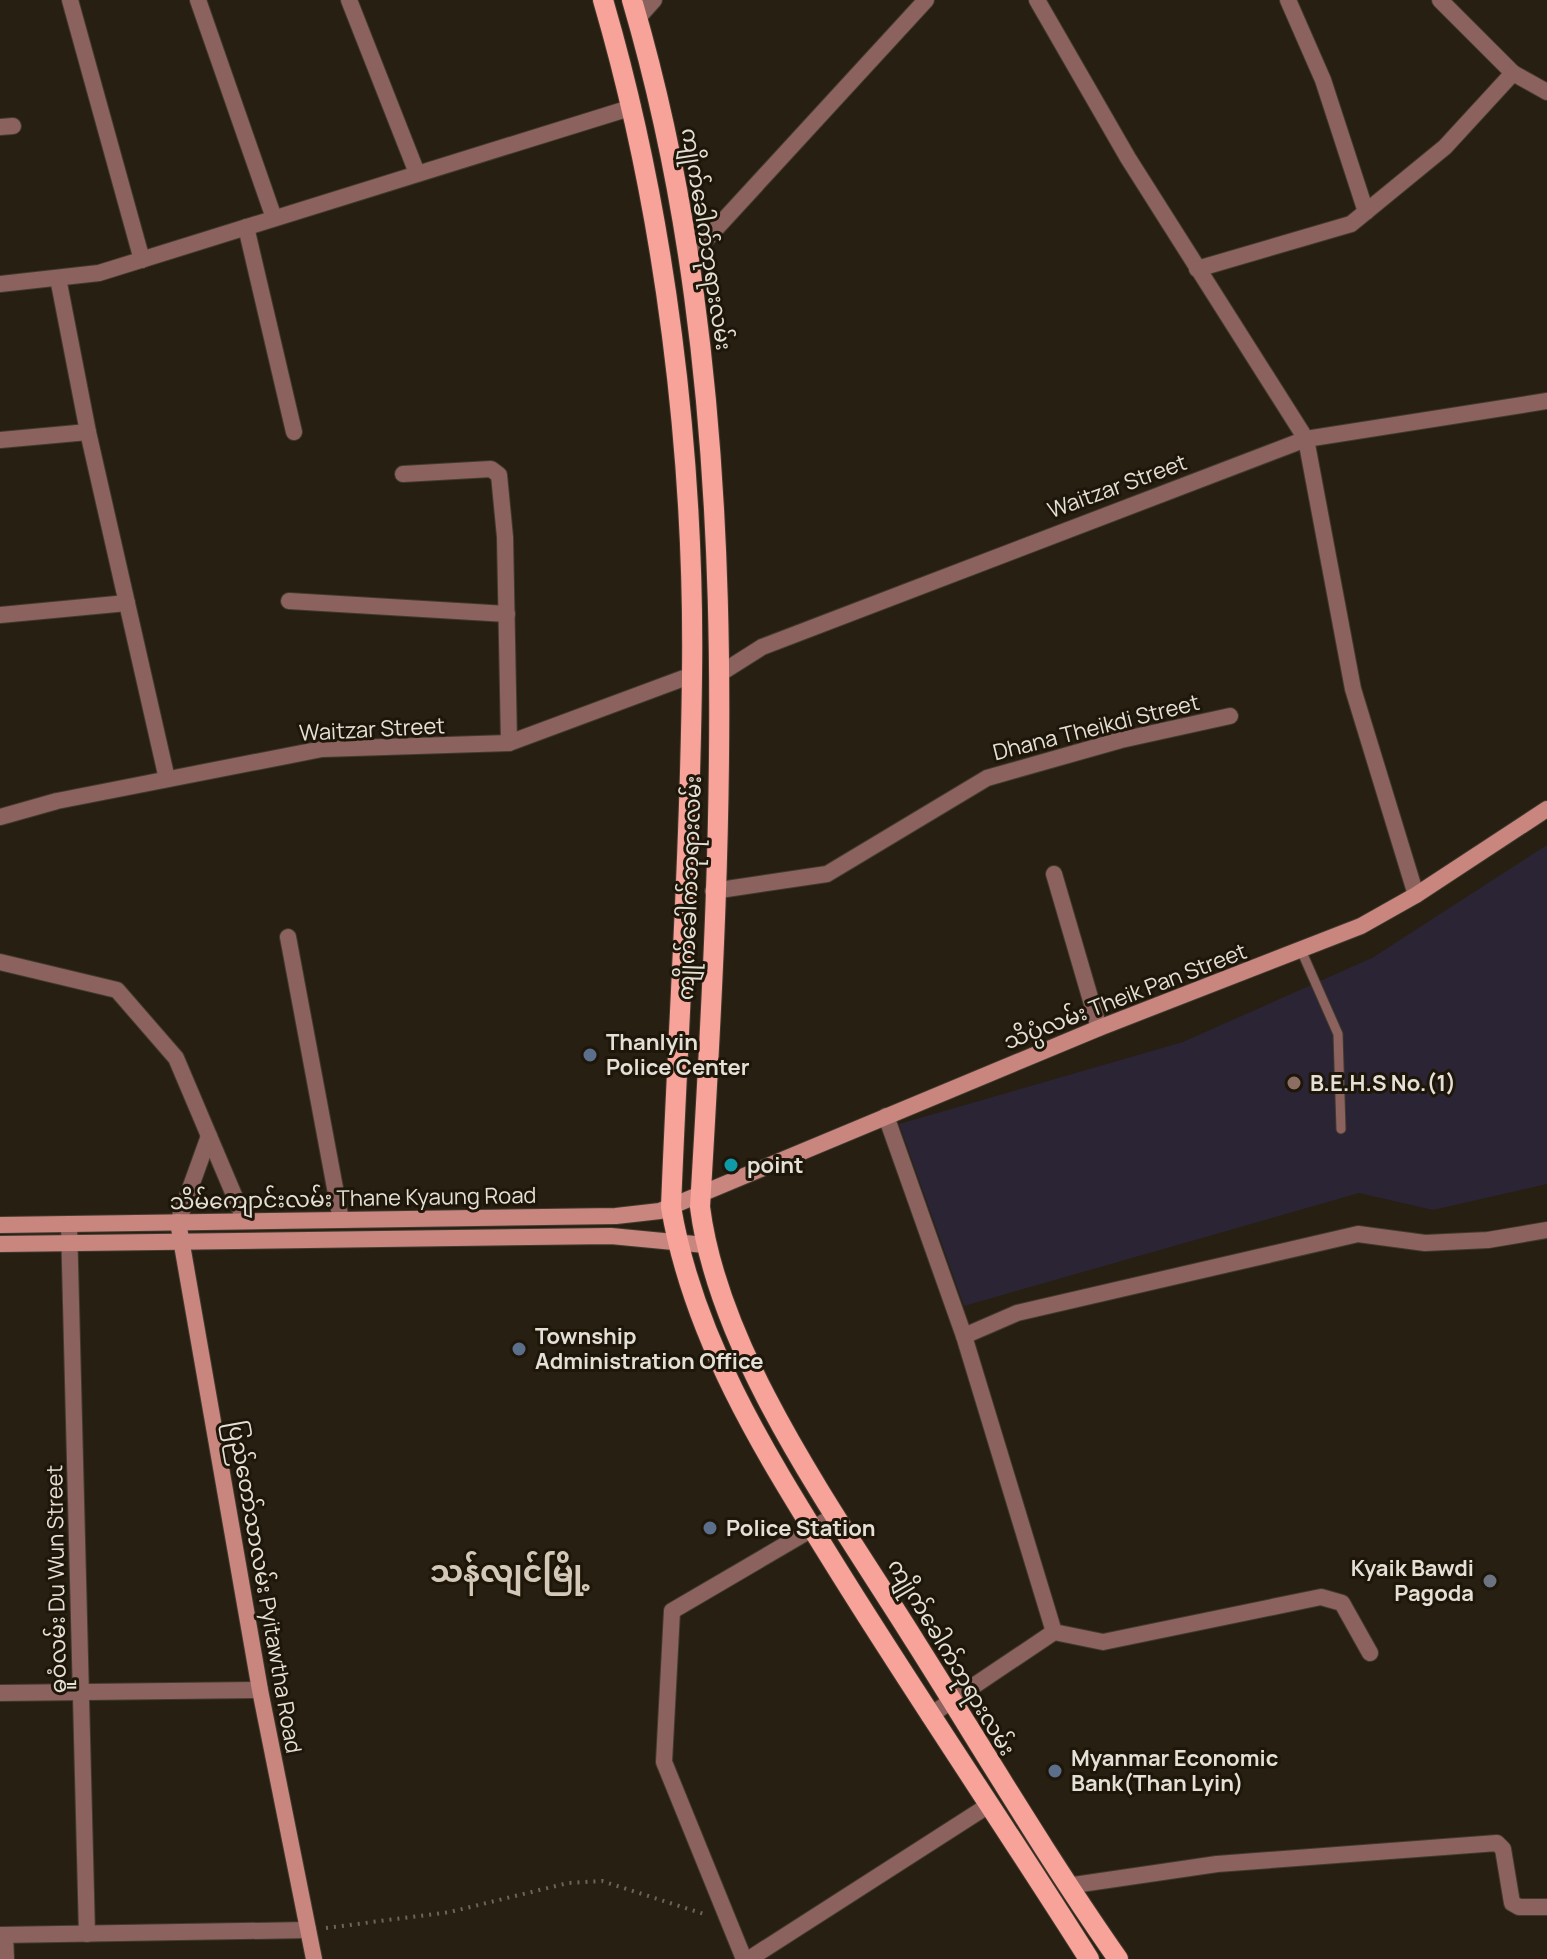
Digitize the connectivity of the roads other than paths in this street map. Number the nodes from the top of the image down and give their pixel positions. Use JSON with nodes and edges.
{"nodes":[{"id":1,"x":70,"y":0,"type":"edge"},
{"id":2,"x":198,"y":0,"type":"edge"},
{"id":3,"x":349,"y":0,"type":"edge"},
{"id":4,"x":603,"y":0,"type":"edge"},
{"id":5,"x":654,"y":0,"type":"edge"},
{"id":6,"x":926,"y":0,"type":"edge"},
{"id":7,"x":1037,"y":0,"type":"edge"},
{"id":8,"x":1288,"y":0,"type":"edge"},
{"id":9,"x":1440,"y":0,"type":"edge"},
{"id":10,"x":635,"y":10,"type":"edge"},
{"id":11,"x":1513,"y":73,"type":"junction"},
{"id":12,"x":1547,"y":92,"type":"edge"},
{"id":13,"x":633,"y":107,"type":"junction"},
{"id":14,"x":417,"y":173,"type":"junction"},
{"id":15,"x":1366,"y":212,"type":"junction"},
{"id":16,"x":274,"y":218,"type":"junction"},
{"id":17,"x":246,"y":227,"type":"junction"},
{"id":18,"x":689,"y":258,"type":"junction"},
{"id":19,"x":142,"y":260,"type":"junction"},
{"id":20,"x":1197,"y":269,"type":"junction"},
{"id":21,"x":58,"y":278,"type":"junction"},
{"id":22,"x":0,"y":284,"type":"edge"},
{"id":23,"x":1547,"y":401,"type":"edge"},
{"id":24,"x":88,"y":432,"type":"junction"},
{"id":25,"x":294,"y":432,"type":"dead end"},
{"id":26,"x":1306,"y":439,"type":"junction"},
{"id":27,"x":0,"y":440,"type":"edge"},
{"id":28,"x":403,"y":474,"type":"dead end"},
{"id":29,"x":289,"y":601,"type":"dead end"},
{"id":30,"x":127,"y":603,"type":"junction"},
{"id":31,"x":507,"y":614,"type":"junction"},
{"id":32,"x":0,"y":615,"type":"edge"},
{"id":33,"x":721,"y":673,"type":"junction"},
{"id":34,"x":692,"y":675,"type":"junction"},
{"id":35,"x":1230,"y":716,"type":"dead end"},
{"id":36,"x":509,"y":743,"type":"junction"},
{"id":37,"x":167,"y":779,"type":"junction"},
{"id":38,"x":1547,"y":809,"type":"edge"},
{"id":39,"x":0,"y":817,"type":"edge"},
{"id":40,"x":1054,"y":874,"type":"dead end"},
{"id":41,"x":713,"y":891,"type":"junction"},
{"id":42,"x":1416,"y":895,"type":"junction"},
{"id":43,"x":288,"y":937,"type":"dead end"},
{"id":44,"x":1301,"y":950,"type":"junction"},
{"id":45,"x":0,"y":962,"type":"edge"},
{"id":46,"x":1099,"y":1028,"type":"junction"},
{"id":47,"x":886,"y":1116,"type":"junction"},
{"id":48,"x":1341,"y":1129,"type":"dead end"},
{"id":49,"x":209,"y":1136,"type":"junction"},
{"id":50,"x":701,"y":1191,"type":"junction"},
{"id":51,"x":671,"y":1207,"type":"junction"},
{"id":52,"x":341,"y":1220,"type":"junction"},
{"id":53,"x":245,"y":1221,"type":"junction"},
{"id":54,"x":178,"y":1222,"type":"junction"},
{"id":55,"x":69,"y":1224,"type":"junction"},
{"id":56,"x":0,"y":1225,"type":"edge"},
{"id":57,"x":1547,"y":1230,"type":"edge"},
{"id":58,"x":677,"y":1242,"type":"junction"},
{"id":59,"x":180,"y":1243,"type":"junction"},
{"id":60,"x":0,"y":1244,"type":"edge"},
{"id":61,"x":70,"y":1244,"type":"junction"},
{"id":62,"x":705,"y":1245,"type":"junction"},
{"id":63,"x":964,"y":1336,"type":"junction"},
{"id":64,"x":836,"y":1515,"type":"junction"},
{"id":65,"x":811,"y":1526,"type":"junction"},
{"id":66,"x":1054,"y":1632,"type":"junction"},
{"id":67,"x":1370,"y":1653,"type":"dead end"},
{"id":68,"x":260,"y":1690,"type":"junction"},
{"id":69,"x":81,"y":1692,"type":"junction"},
{"id":70,"x":0,"y":1693,"type":"edge"},
{"id":71,"x":952,"y":1699,"type":"junction"},
{"id":72,"x":929,"y":1716,"type":"junction"},
{"id":73,"x":989,"y":1805,"type":"junction"},
{"id":74,"x":1067,"y":1886,"type":"junction"},
{"id":75,"x":1547,"y":1907,"type":"edge"},
{"id":76,"x":308,"y":1930,"type":"junction"},
{"id":77,"x":87,"y":1934,"type":"junction"},
{"id":78,"x":3,"y":1935,"type":"edge"},
{"id":79,"x":6,"y":1959,"type":"edge"},
{"id":80,"x":314,"y":1959,"type":"edge"},
{"id":81,"x":746,"y":1959,"type":"edge"},
{"id":82,"x":1089,"y":1959,"type":"edge"},
{"id":83,"x":1118,"y":1959,"type":"edge"}],
"edges":[{"from":1,"to":19,"type":"street"},
{"from":2,"to":16,"type":"street"},
{"from":3,"to":14,"type":"street"},
{"from":4,"to":13,"type":"main road","name":"ကျိုက်ခေါက်ဘုရားလမ်း"},
{"from":5,"to":10,"type":"street"},
{"from":6,"to":18,"type":"street"},
{"from":7,"to":20,"type":"street"},
{"from":8,"to":15,"type":"street"},
{"from":9,"to":11,"type":"street"},
{"from":10,"to":18,"type":"main road","name":"ကျိုက်ခေါက်ဘုရားလမ်း"},
{"from":11,"to":12,"type":"street"},
{"from":11,"to":15,"type":"street"},
{"from":13,"to":14,"type":"street"},
{"from":13,"to":34,"type":"main road","name":"ကျိုက်ခေါက်ဘုရားလမ်း"},
{"from":14,"to":16,"type":"street"},
{"from":15,"to":20,"type":"street"},
{"from":16,"to":17,"type":"street"},
{"from":17,"to":19,"type":"street"},
{"from":17,"to":25,"type":"street"},
{"from":18,"to":33,"type":"main road","name":"ကျိုက်ခေါက်ဘုရားလမ်း"},
{"from":19,"to":21,"type":"street"},
{"from":20,"to":26,"type":"street"},
{"from":21,"to":22,"type":"street"},
{"from":21,"to":24,"type":"street"},
{"from":23,"to":26,"type":"street","name":"Waitzar Street"},
{"from":24,"to":27,"type":"street"},
{"from":24,"to":30,"type":"street"},
{"from":26,"to":33,"type":"street","name":"Waitzar Street"},
{"from":26,"to":42,"type":"street"},
{"from":28,"to":31,"type":"street"},
{"from":29,"to":31,"type":"street"},
{"from":30,"to":32,"type":"street"},
{"from":30,"to":37,"type":"street"},
{"from":31,"to":36,"type":"street"},
{"from":33,"to":41,"type":"main road","name":"ကျိုက်ခေါက်ဘုရားလမ်း"},
{"from":34,"to":36,"type":"street","name":"Waitzar Street"},
{"from":34,"to":51,"type":"main road","name":"ကျိုက်ခေါက်ဘုရားလမ်း"},
{"from":35,"to":41,"type":"street","name":"Dhana Theikdi Street"},
{"from":36,"to":37,"type":"street","name":"Waitzar Street"},
{"from":37,"to":39,"type":"street","name":"Waitzar Street"},
{"from":38,"to":42,"type":"street","name":"သိပ္ပံလမ်း Theik Pan Street"},
{"from":40,"to":46,"type":"street"},
{"from":41,"to":50,"type":"main road","name":"ကျိုက်ခေါက်ဘုရားလမ်း"},
{"from":42,"to":44,"type":"street","name":"သိပ္ပံလမ်း Theik Pan Street"},
{"from":43,"to":52,"type":"street"},
{"from":44,"to":46,"type":"street","name":"သိပ္ပံလမ်း Theik Pan Street"},
{"from":44,"to":48,"type":"lane"},
{"from":45,"to":49,"type":"street"},
{"from":46,"to":47,"type":"street","name":"သိပ္ပံလမ်း Theik Pan Street"},
{"from":47,"to":50,"type":"street","name":"သိပ္ပံလမ်း Theik Pan Street"},
{"from":47,"to":63,"type":"street"},
{"from":49,"to":53,"type":"street"},
{"from":49,"to":54,"type":"street"},
{"from":50,"to":51,"type":"street","name":"သိမ်ကျောင်းလမ်း Thane Kyaung Road"},
{"from":50,"to":62,"type":"main road","name":"ကျိုက်ခေါက်ဘုရားလမ်း"},
{"from":51,"to":52,"type":"street","name":"သိမ်ကျောင်းလမ်း Thane Kyaung Road"},
{"from":51,"to":58,"type":"main road","name":"ကျိုက်ခေါက်ဘုရားလမ်း"},
{"from":52,"to":53,"type":"street","name":"သိမ်ကျောင်းလမ်း Thane Kyaung Road"},
{"from":53,"to":54,"type":"street","name":"သိမ်ကျောင်းလမ်း Thane Kyaung Road"},
{"from":54,"to":55,"type":"street","name":"သိမ်ကျောင်းလမ်း Thane Kyaung Road"},
{"from":54,"to":59,"type":"street","name":"ပြည်တော်သာလမ်း Pyitawtha Road"},
{"from":55,"to":56,"type":"street","name":"သိမ်ကျောင်းလမ်း Thane Kyaung Road"},
{"from":55,"to":61,"type":"street","name":"ဓူဝံလမ်း Du Wun Street"},
{"from":57,"to":63,"type":"street"},
{"from":58,"to":59,"type":"street","name":"သိမ်ကျောင်းလမ်း Thane Kyaung Road"},
{"from":58,"to":62,"type":"street","name":"သိမ်ကျောင်းလမ်း Thane Kyaung Road"},
{"from":58,"to":65,"type":"main road","name":"ကျိုက်ခေါက်ဘုရားလမ်း"},
{"from":59,"to":61,"type":"street","name":"သိမ်ကျောင်းလမ်း Thane Kyaung Road"},
{"from":59,"to":68,"type":"street","name":"ပြည်တော်သာလမ်း Pyitawtha Road"},
{"from":60,"to":61,"type":"street","name":"သိမ်ကျောင်းလမ်း Thane Kyaung Road"},
{"from":61,"to":69,"type":"street","name":"ဓူဝံလမ်း Du Wun Street"},
{"from":62,"to":64,"type":"main road","name":"ကျိုက်ခေါက်ဘုရားလမ်း"},
{"from":63,"to":66,"type":"street"},
{"from":64,"to":65,"type":"street"},
{"from":64,"to":71,"type":"main road","name":"ကျိုက်ခေါက်ဘုရားလမ်း"},
{"from":65,"to":72,"type":"main road","name":"ကျိုက်ခေါက်ဘုရားလမ်း"},
{"from":65,"to":81,"type":"street"},
{"from":66,"to":67,"type":"street"},
{"from":66,"to":71,"type":"street"},
{"from":68,"to":69,"type":"street"},
{"from":68,"to":76,"type":"street","name":"ပြည်တော်သာလမ်း Pyitawtha Road"},
{"from":69,"to":70,"type":"street"},
{"from":69,"to":77,"type":"street","name":"ဓူဝံလမ်း Du Wun Street"},
{"from":71,"to":72,"type":"street"},
{"from":71,"to":74,"type":"main road","name":"ကျိုက်ခေါက်ဘုရားလမ်း"},
{"from":72,"to":73,"type":"main road","name":"ကျိုက်ခေါက်ဘုရားလမ်း"},
{"from":73,"to":81,"type":"street"},
{"from":73,"to":82,"type":"main road","name":"ကျိုက်ခေါက်ဘုရားလမ်း"},
{"from":74,"to":75,"type":"street"},
{"from":74,"to":83,"type":"main road","name":"ကျိုက်ခေါက်ဘုရားလမ်း"},
{"from":76,"to":77,"type":"street"},
{"from":76,"to":80,"type":"street","name":"ပြည်တော်သာလမ်း Pyitawtha Road"},
{"from":77,"to":78,"type":"street"},
{"from":78,"to":79,"type":"street"}]}
